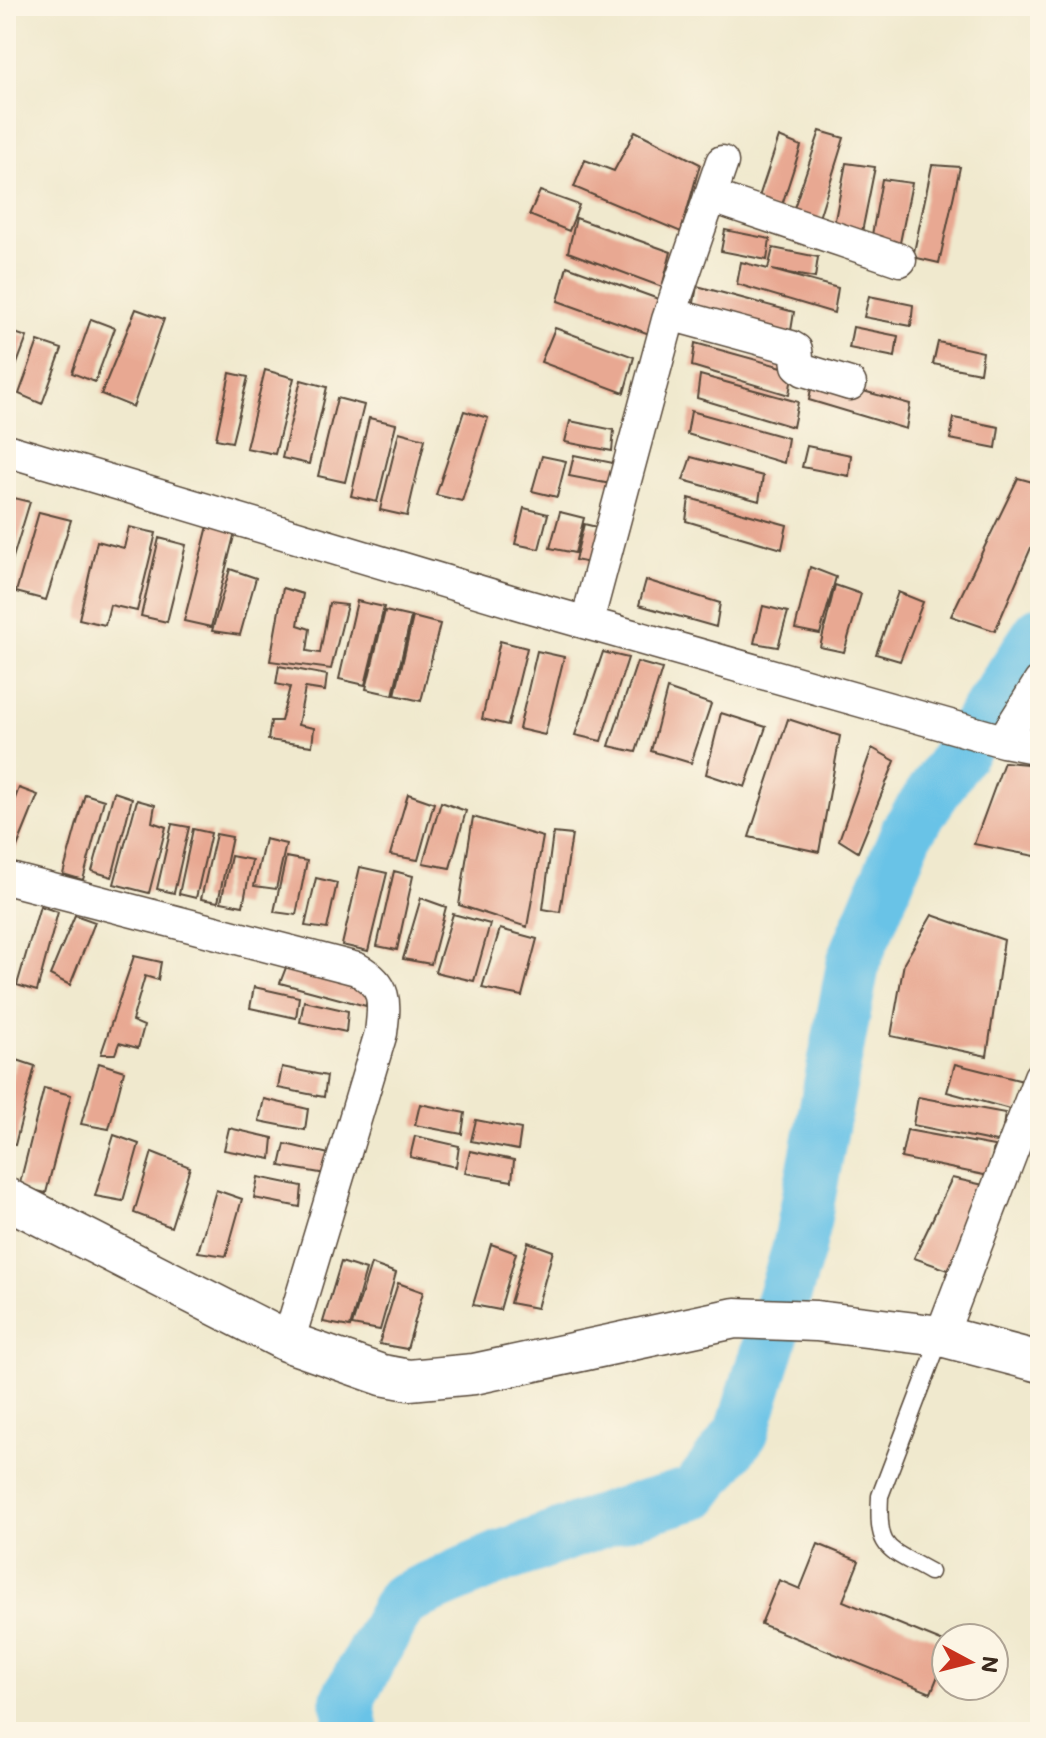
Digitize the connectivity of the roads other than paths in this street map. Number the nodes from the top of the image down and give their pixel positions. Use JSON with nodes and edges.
{"nodes":[{"id":1,"x":722,"y":162,"type":"dead end"},
{"id":2,"x":710,"y":196,"type":"junction"},
{"id":3,"x":900,"y":260,"type":"dead end"},
{"id":4,"x":670,"y":314,"type":"junction"},
{"id":5,"x":850,"y":384,"type":"dead end"},
{"id":6,"x":6,"y":450,"type":"edge"},
{"id":7,"x":587,"y":622,"type":"junction"},
{"id":8,"x":1040,"y":682,"type":"edge"},
{"id":9,"x":998,"y":740,"type":"junction"},
{"id":10,"x":1040,"y":748,"type":"edge"},
{"id":11,"x":6,"y":878,"type":"edge"},
{"id":12,"x":1038,"y":1089,"type":"edge"},
{"id":13,"x":6,"y":1198,"type":"edge"},
{"id":14,"x":941,"y":1336,"type":"junction"},
{"id":15,"x":288,"y":1342,"type":"junction"},
{"id":16,"x":1040,"y":1362,"type":"edge"},
{"id":17,"x":930,"y":1572,"type":"dead end"}],
"edges":[{"from":1,"to":2,"type":"street"},
{"from":2,"to":3,"type":"street"},
{"from":2,"to":4,"type":"street"},
{"from":4,"to":5,"type":"street"},
{"from":4,"to":7,"type":"street"},
{"from":6,"to":7,"type":"street"},
{"from":7,"to":9,"type":"street"},
{"from":8,"to":9,"type":"street"},
{"from":9,"to":10,"type":"street"},
{"from":11,"to":15,"type":"street"},
{"from":12,"to":14,"type":"street"},
{"from":13,"to":15,"type":"street"},
{"from":14,"to":15,"type":"street"},
{"from":14,"to":16,"type":"street"},
{"from":14,"to":17,"type":"lane"}]}
